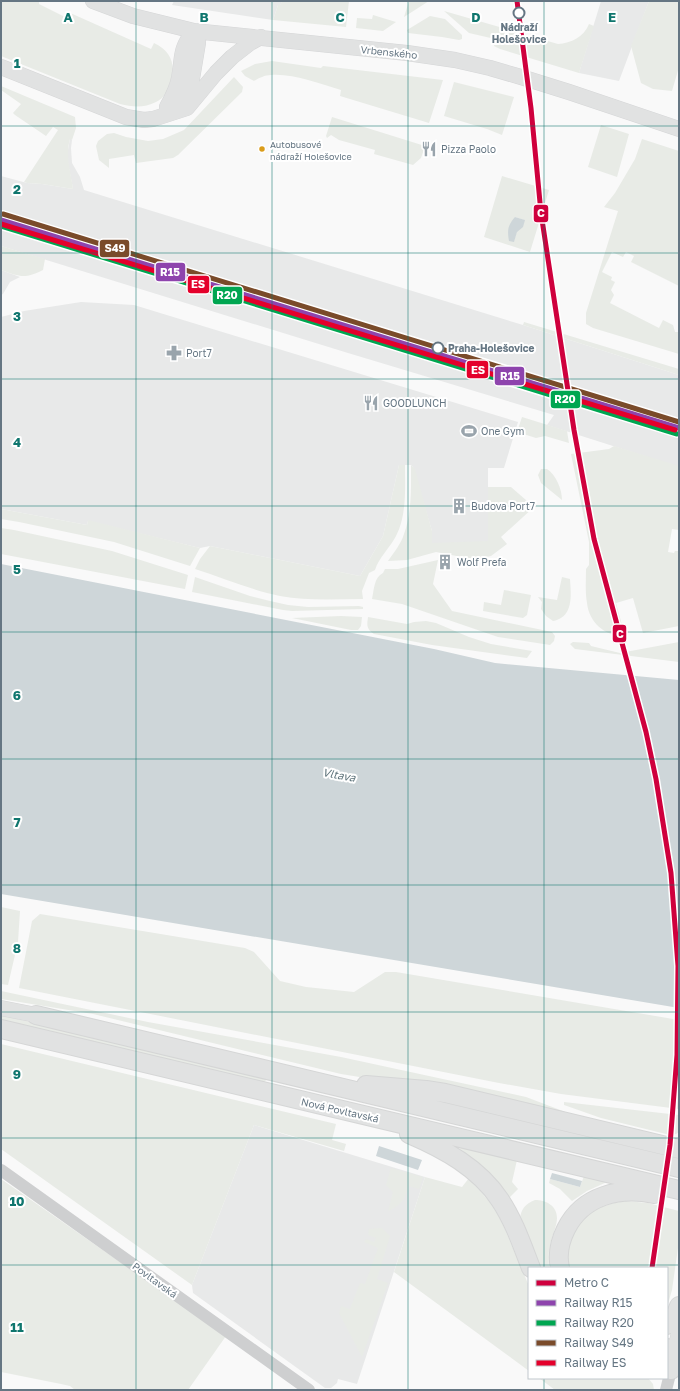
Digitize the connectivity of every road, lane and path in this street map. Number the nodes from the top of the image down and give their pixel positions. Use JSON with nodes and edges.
{"nodes":[{"id":1,"x":93,"y":1,"type":"edge"},
{"id":2,"x":194,"y":31,"type":"junction"},
{"id":3,"x":261,"y":38,"type":"junction"},
{"id":4,"x":1,"y":67,"type":"edge"},
{"id":5,"x":161,"y":117,"type":"junction"},
{"id":6,"x":679,"y":129,"type":"edge"},
{"id":7,"x":1,"y":1008,"type":"edge"},
{"id":8,"x":36,"y":1015,"type":"joint"},
{"id":9,"x":1,"y":1029,"type":"edge"},
{"id":10,"x":311,"y":1081,"type":"junction"},
{"id":11,"x":362,"y":1115,"type":"junction"},
{"id":12,"x":679,"y":1149,"type":"edge"},
{"id":13,"x":679,"y":1168,"type":"edge"},
{"id":14,"x":1,"y":1170,"type":"edge"},
{"id":15,"x":679,"y":1190,"type":"edge"},
{"id":16,"x":679,"y":1200,"type":"edge"},
{"id":17,"x":531,"y":1267,"type":"edge"},
{"id":18,"x":560,"y":1267,"type":"edge"},
{"id":19,"x":679,"y":1306,"type":"edge"},
{"id":20,"x":668,"y":1324,"type":"edge"},
{"id":21,"x":679,"y":1332,"type":"edge"},
{"id":22,"x":674,"y":1351,"type":"edge"},
{"id":23,"x":672,"y":1370,"type":"edge"},
{"id":24,"x":309,"y":1390,"type":"edge"},
{"id":25,"x":666,"y":1390,"type":"edge"}],
"edges":[{"from":1,"to":2,"type":"main road","name":"Vrbenského"},
{"from":2,"to":3,"type":"main road","name":"Vrbenského"},
{"from":2,"to":5,"type":"main road"},
{"from":3,"to":5,"type":"main road"},
{"from":3,"to":6,"type":"main road","name":"Vrbenského"},
{"from":4,"to":5,"type":"main road"},
{"from":7,"to":8,"type":"main road"},
{"from":8,"to":10,"type":"highway"},
{"from":9,"to":11,"type":"highway","name":"Nová Povltavská"},
{"from":10,"to":12,"type":"highway"},
{"from":10,"to":13,"type":"highway"},
{"from":11,"to":15,"type":"highway","name":"Nová Povltavská"},
{"from":11,"to":17,"type":"highway"},
{"from":14,"to":24,"type":"street","name":"Povltavská"},
{"from":16,"to":18,"type":"highway"},
{"from":19,"to":20,"type":"highway"},
{"from":21,"to":22,"type":"main road"},
{"from":22,"to":23,"type":"main road"},
{"from":23,"to":25,"type":"street"}]}
